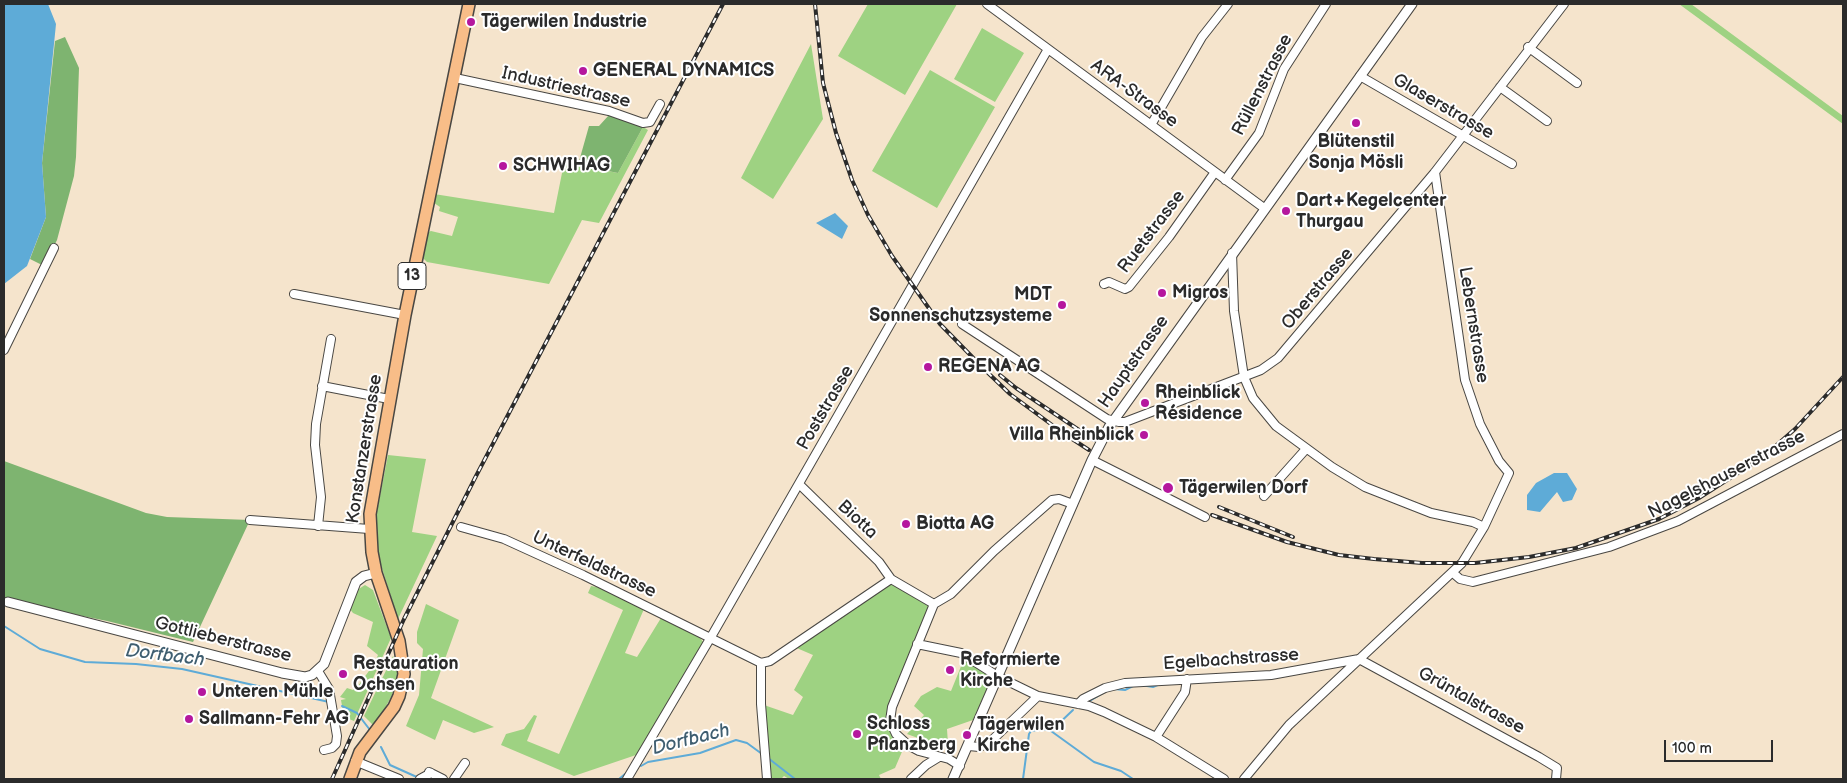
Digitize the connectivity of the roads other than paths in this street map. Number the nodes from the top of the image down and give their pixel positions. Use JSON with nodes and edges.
{"nodes":[{"id":1,"x":469,"y":4,"type":"edge"},
{"id":2,"x":987,"y":4,"type":"edge"},
{"id":3,"x":1228,"y":4,"type":"edge"},
{"id":4,"x":1326,"y":4,"type":"edge"},
{"id":5,"x":1412,"y":4,"type":"edge"},
{"id":6,"x":1564,"y":4,"type":"edge"},
{"id":7,"x":1528,"y":48,"type":"junction"},
{"id":8,"x":1048,"y":49,"type":"junction"},
{"id":9,"x":1360,"y":76,"type":"junction"},
{"id":10,"x":454,"y":78,"type":"junction"},
{"id":11,"x":1577,"y":83,"type":"dead end"},
{"id":12,"x":1500,"y":87,"type":"junction"},
{"id":13,"x":660,"y":104,"type":"dead end"},
{"id":14,"x":1547,"y":121,"type":"dead end"},
{"id":15,"x":1151,"y":125,"type":"junction"},
{"id":16,"x":1464,"y":137,"type":"junction"},
{"id":17,"x":1512,"y":164,"type":"dead end"},
{"id":18,"x":1215,"y":172,"type":"junction"},
{"id":19,"x":1435,"y":172,"type":"junction"},
{"id":20,"x":1225,"y":180,"type":"junction"},
{"id":21,"x":1264,"y":208,"type":"junction"},
{"id":22,"x":54,"y":248,"type":"dead end"},
{"id":23,"x":1232,"y":252,"type":"junction"},
{"id":24,"x":1104,"y":284,"type":"dead end"},
{"id":25,"x":294,"y":294,"type":"dead end"},
{"id":26,"x":404,"y":315,"type":"junction"},
{"id":27,"x":962,"y":324,"type":"dead end"},
{"id":28,"x":331,"y":339,"type":"dead end"},
{"id":29,"x":4,"y":350,"type":"edge"},
{"id":30,"x":1244,"y":376,"type":"junction"},
{"id":31,"x":322,"y":386,"type":"junction"},
{"id":32,"x":389,"y":399,"type":"junction"},
{"id":33,"x":1113,"y":420,"type":"junction"},
{"id":34,"x":1843,"y":434,"type":"edge"},
{"id":35,"x":1306,"y":449,"type":"junction"},
{"id":36,"x":1092,"y":460,"type":"junction"},
{"id":37,"x":799,"y":484,"type":"junction"},
{"id":38,"x":1264,"y":496,"type":"dead end"},
{"id":39,"x":1073,"y":504,"type":"junction"},
{"id":40,"x":1205,"y":517,"type":"dead end"},
{"id":41,"x":250,"y":520,"type":"dead end"},
{"id":42,"x":318,"y":526,"type":"junction"},
{"id":43,"x":461,"y":527,"type":"dead end"},
{"id":44,"x":1484,"y":527,"type":"junction"},
{"id":45,"x":369,"y":529,"type":"junction"},
{"id":46,"x":376,"y":573,"type":"junction"},
{"id":47,"x":1453,"y":573,"type":"junction"},
{"id":48,"x":891,"y":579,"type":"junction"},
{"id":49,"x":6,"y":601,"type":"edge"},
{"id":50,"x":934,"y":604,"type":"junction"},
{"id":51,"x":711,"y":638,"type":"junction"},
{"id":52,"x":917,"y":644,"type":"junction"},
{"id":53,"x":1359,"y":658,"type":"junction"},
{"id":54,"x":761,"y":663,"type":"junction"},
{"id":55,"x":318,"y":671,"type":"junction"},
{"id":56,"x":999,"y":677,"type":"junction"},
{"id":57,"x":1187,"y":679,"type":"junction"},
{"id":58,"x":1038,"y":696,"type":"junction"},
{"id":59,"x":1078,"y":704,"type":"junction"},
{"id":60,"x":1156,"y":738,"type":"junction"},
{"id":61,"x":969,"y":746,"type":"junction"},
{"id":62,"x":324,"y":750,"type":"dead end"},
{"id":63,"x":940,"y":757,"type":"junction"},
{"id":64,"x":355,"y":761,"type":"junction"},
{"id":65,"x":466,"y":763,"type":"dead end"},
{"id":66,"x":960,"y":766,"type":"junction"},
{"id":67,"x":426,"y":775,"type":"edge"},
{"id":68,"x":350,"y":779,"type":"edge"},
{"id":69,"x":399,"y":779,"type":"edge"},
{"id":70,"x":443,"y":779,"type":"edge"},
{"id":71,"x":454,"y":779,"type":"edge"},
{"id":72,"x":627,"y":779,"type":"edge"},
{"id":73,"x":766,"y":779,"type":"edge"},
{"id":74,"x":911,"y":779,"type":"edge"},
{"id":75,"x":953,"y":779,"type":"edge"},
{"id":76,"x":1224,"y":779,"type":"edge"},
{"id":77,"x":1244,"y":779,"type":"edge"},
{"id":78,"x":1556,"y":779,"type":"edge"}],
"edges":[{"from":1,"to":10,"type":"main road","name":"Konstanzerstrasse","number":"13"},
{"from":2,"to":8,"type":"street","name":"ARA-Strasse"},
{"from":3,"to":15,"type":"street"},
{"from":4,"to":20,"type":"street","name":"Rüllenstrasse"},
{"from":5,"to":9,"type":"street","name":"Hauptstrasse"},
{"from":6,"to":7,"type":"street","name":"Oberstrasse"},
{"from":7,"to":11,"type":"street"},
{"from":7,"to":12,"type":"street","name":"Oberstrasse"},
{"from":8,"to":15,"type":"street","name":"ARA-Strasse"},
{"from":8,"to":37,"type":"street","name":"Poststrasse"},
{"from":9,"to":16,"type":"street","name":"Glaserstrasse"},
{"from":9,"to":21,"type":"street","name":"Hauptstrasse"},
{"from":10,"to":13,"type":"street","name":"Industriestrasse"},
{"from":10,"to":26,"type":"main road","name":"Konstanzerstrasse","number":"13"},
{"from":12,"to":14,"type":"street"},
{"from":12,"to":16,"type":"street","name":"Oberstrasse"},
{"from":15,"to":18,"type":"street","name":"ARA-Strasse"},
{"from":16,"to":17,"type":"street","name":"Glaserstrasse"},
{"from":16,"to":19,"type":"street","name":"Oberstrasse"},
{"from":18,"to":20,"type":"street","name":"ARA-Strasse"},
{"from":18,"to":24,"type":"street","name":"Ruetstrasse"},
{"from":19,"to":30,"type":"street","name":"Oberstrasse"},
{"from":19,"to":44,"type":"street","name":"Lebernstrasse"},
{"from":20,"to":21,"type":"street","name":"ARA-Strasse"},
{"from":21,"to":23,"type":"street","name":"Hauptstrasse"},
{"from":22,"to":29,"type":"street"},
{"from":23,"to":30,"type":"street"},
{"from":23,"to":33,"type":"street","name":"Hauptstrasse"},
{"from":25,"to":26,"type":"street"},
{"from":26,"to":32,"type":"main road","name":"Konstanzerstrasse","number":"13"},
{"from":27,"to":33,"type":"street"},
{"from":28,"to":31,"type":"street"},
{"from":30,"to":33,"type":"street","name":"Oberstrasse"},
{"from":30,"to":35,"type":"street"},
{"from":31,"to":32,"type":"street"},
{"from":31,"to":42,"type":"street"},
{"from":32,"to":45,"type":"main road","name":"Konstanzerstrasse","number":"13"},
{"from":33,"to":36,"type":"street","name":"Hauptstrasse"},
{"from":34,"to":47,"type":"street","name":"Nagelshauserstrasse"},
{"from":35,"to":38,"type":"street"},
{"from":35,"to":44,"type":"street"},
{"from":36,"to":39,"type":"street","name":"Hauptstrasse"},
{"from":36,"to":40,"type":"street"},
{"from":37,"to":48,"type":"street","name":"Biotta"},
{"from":37,"to":51,"type":"street","name":"Poststrasse"},
{"from":39,"to":50,"type":"street"},
{"from":39,"to":56,"type":"street","name":"Hauptstrasse"},
{"from":41,"to":42,"type":"street"},
{"from":42,"to":45,"type":"street"},
{"from":43,"to":51,"type":"street","name":"Unterfeldstrasse"},
{"from":44,"to":47,"type":"street"},
{"from":45,"to":46,"type":"main road","name":"Konstanzerstrasse","number":"13"},
{"from":46,"to":55,"type":"street"},
{"from":46,"to":64,"type":"main road","name":"Konstanzerstrasse","number":"13"},
{"from":47,"to":53,"type":"street"},
{"from":48,"to":50,"type":"street"},
{"from":48,"to":54,"type":"street"},
{"from":49,"to":55,"type":"street","name":"Gottlieberstrasse"},
{"from":50,"to":52,"type":"street"},
{"from":51,"to":54,"type":"street","name":"Unterfeldstrasse"},
{"from":51,"to":72,"type":"street","name":"Poststrasse"},
{"from":52,"to":56,"type":"street"},
{"from":52,"to":63,"type":"street"},
{"from":53,"to":57,"type":"street","name":"Egelbachstrasse"},
{"from":53,"to":77,"type":"street"},
{"from":53,"to":78,"type":"street","name":"Grüntalstrasse"},
{"from":54,"to":73,"type":"street"},
{"from":55,"to":62,"type":"street"},
{"from":56,"to":58,"type":"street"},
{"from":56,"to":61,"type":"street","name":"Hauptstrasse"},
{"from":57,"to":59,"type":"street","name":"Egelbachstrasse"},
{"from":57,"to":60,"type":"street"},
{"from":58,"to":59,"type":"street"},
{"from":58,"to":61,"type":"street"},
{"from":59,"to":60,"type":"street"},
{"from":60,"to":76,"type":"street"},
{"from":61,"to":66,"type":"street","name":"Hauptstrasse"},
{"from":63,"to":66,"type":"street"},
{"from":63,"to":74,"type":"street"},
{"from":64,"to":68,"type":"main road","name":"Konstanzerstrasse","number":"13"},
{"from":64,"to":69,"type":"street"},
{"from":65,"to":71,"type":"street"},
{"from":66,"to":75,"type":"street","name":"Hauptstrasse"},
{"from":67,"to":70,"type":"street"}]}
